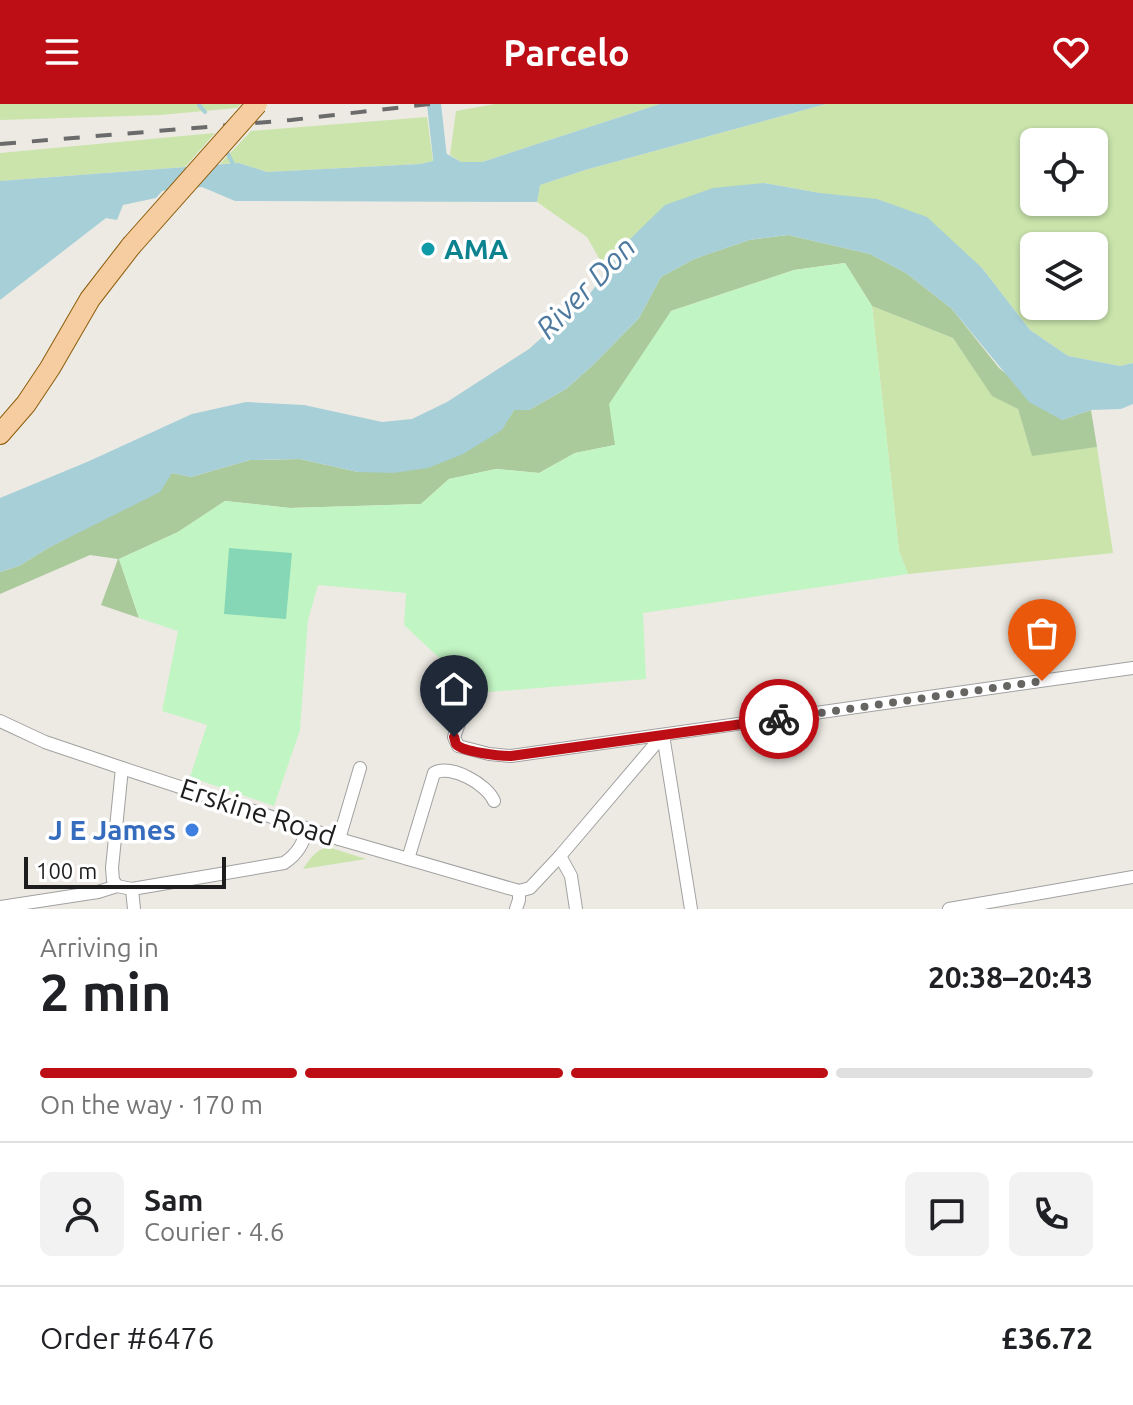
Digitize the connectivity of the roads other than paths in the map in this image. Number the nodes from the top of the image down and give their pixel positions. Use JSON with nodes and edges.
{"nodes":[{"id":1,"x":257,"y":104,"type":"edge"},
{"id":2,"x":0,"y":434,"type":"edge"},
{"id":3,"x":1133,"y":668,"type":"edge"},
{"id":4,"x":461,"y":718,"type":"dead end"},
{"id":5,"x":0,"y":721,"type":"edge"},
{"id":6,"x":663,"y":735,"type":"junction"},
{"id":7,"x":122,"y":768,"type":"junction"},
{"id":8,"x":360,"y":768,"type":"dead end"},
{"id":9,"x":494,"y":801,"type":"dead end"},
{"id":10,"x":308,"y":828,"type":"junction"},
{"id":11,"x":339,"y":839,"type":"junction"},
{"id":12,"x":560,"y":856,"type":"junction"},
{"id":13,"x":408,"y":859,"type":"junction"},
{"id":14,"x":1133,"y":877,"type":"edge"},
{"id":15,"x":117,"y":886,"type":"junction"},
{"id":16,"x":132,"y":889,"type":"junction"},
{"id":17,"x":519,"y":891,"type":"junction"},
{"id":18,"x":0,"y":907,"type":"edge"},
{"id":19,"x":134,"y":909,"type":"edge"},
{"id":20,"x":516,"y":909,"type":"edge"},
{"id":21,"x":576,"y":909,"type":"edge"},
{"id":22,"x":691,"y":909,"type":"edge"},
{"id":23,"x":949,"y":909,"type":"edge"}],
"edges":[{"from":1,"to":2,"type":"main road","bridge":true},
{"from":3,"to":6,"type":"street"},
{"from":4,"to":6,"type":"street"},
{"from":5,"to":7,"type":"street","name":"Erskine Road"},
{"from":6,"to":12,"type":"street"},
{"from":6,"to":22,"type":"street"},
{"from":7,"to":10,"type":"street","name":"Erskine Road"},
{"from":7,"to":15,"type":"street"},
{"from":8,"to":11,"type":"street"},
{"from":9,"to":13,"type":"street"},
{"from":10,"to":11,"type":"street","name":"Erskine Road"},
{"from":10,"to":16,"type":"street"},
{"from":11,"to":13,"type":"street","name":"Erskine Road"},
{"from":12,"to":17,"type":"street"},
{"from":12,"to":21,"type":"street"},
{"from":13,"to":17,"type":"street","name":"Erskine Road"},
{"from":14,"to":23,"type":"street"},
{"from":15,"to":16,"type":"street"},
{"from":15,"to":18,"type":"street"},
{"from":16,"to":19,"type":"street"},
{"from":17,"to":20,"type":"street"}]}
